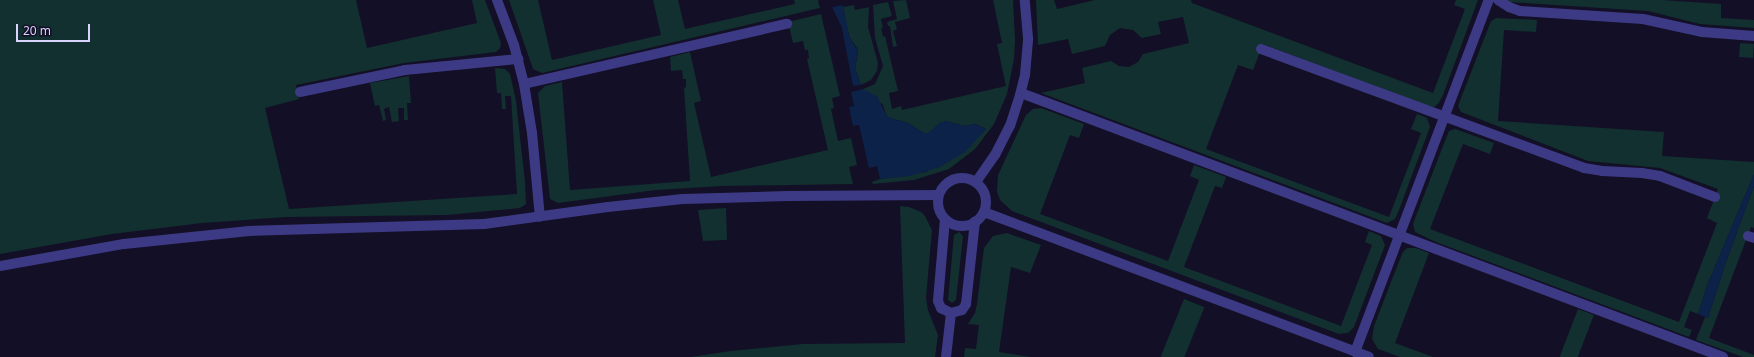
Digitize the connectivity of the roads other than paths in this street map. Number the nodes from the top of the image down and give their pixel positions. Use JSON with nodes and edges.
{"nodes":[{"id":1,"x":497,"y":0,"type":"edge"},
{"id":2,"x":1025,"y":0,"type":"edge"},
{"id":3,"x":1489,"y":0,"type":"edge"},
{"id":4,"x":1498,"y":0,"type":"edge"},
{"id":5,"x":787,"y":24,"type":"dead end"},
{"id":6,"x":1754,"y":36,"type":"edge"},
{"id":7,"x":1261,"y":49,"type":"dead end"},
{"id":8,"x":518,"y":59,"type":"junction"},
{"id":9,"x":524,"y":84,"type":"junction"},
{"id":10,"x":300,"y":92,"type":"dead end"},
{"id":11,"x":1021,"y":93,"type":"junction"},
{"id":12,"x":1444,"y":117,"type":"junction"},
{"id":13,"x":976,"y":182,"type":"junction"},
{"id":14,"x":938,"y":195,"type":"junction"},
{"id":15,"x":1715,"y":197,"type":"dead end"},
{"id":16,"x":984,"y":212,"type":"junction"},
{"id":17,"x":540,"y":217,"type":"junction"},
{"id":18,"x":945,"y":219,"type":"junction"},
{"id":19,"x":975,"y":222,"type":"junction"},
{"id":20,"x":1399,"y":235,"type":"junction"},
{"id":21,"x":0,"y":266,"type":"edge"},
{"id":22,"x":951,"y":313,"type":"junction"},
{"id":23,"x":1355,"y":352,"type":"junction"},
{"id":24,"x":946,"y":357,"type":"edge"},
{"id":25,"x":1369,"y":357,"type":"edge"},
{"id":26,"x":1723,"y":357,"type":"edge"}],
"edges":[{"from":1,"to":8,"type":"street"},
{"from":2,"to":11,"type":"street"},
{"from":3,"to":12,"type":"street"},
{"from":4,"to":6,"type":"street"},
{"from":5,"to":9,"type":"street"},
{"from":7,"to":12,"type":"street"},
{"from":8,"to":9,"type":"street"},
{"from":8,"to":10,"type":"street"},
{"from":9,"to":17,"type":"street"},
{"from":11,"to":13,"type":"street"},
{"from":11,"to":20,"type":"street"},
{"from":12,"to":15,"type":"street"},
{"from":12,"to":20,"type":"street"},
{"from":13,"to":14,"type":"street"},
{"from":13,"to":16,"type":"street"},
{"from":14,"to":17,"type":"street"},
{"from":14,"to":18,"type":"street"},
{"from":16,"to":19,"type":"street"},
{"from":16,"to":23,"type":"street"},
{"from":17,"to":21,"type":"street"},
{"from":18,"to":19,"type":"street"},
{"from":18,"to":22,"type":"street"},
{"from":19,"to":22,"type":"street"},
{"from":20,"to":23,"type":"street"},
{"from":20,"to":26,"type":"street"},
{"from":22,"to":24,"type":"street"},
{"from":23,"to":25,"type":"street"}]}
